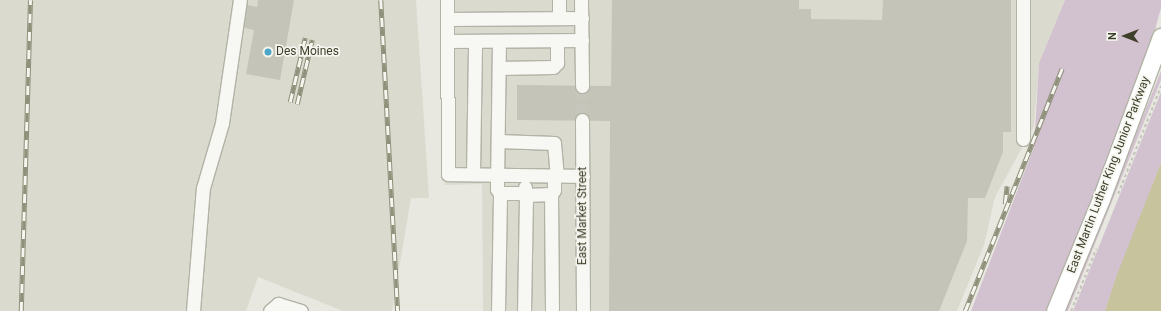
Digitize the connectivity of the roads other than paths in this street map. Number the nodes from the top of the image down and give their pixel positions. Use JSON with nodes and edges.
{"nodes":[{"id":1,"x":240,"y":0,"type":"edge"},
{"id":2,"x":448,"y":0,"type":"edge"},
{"id":3,"x":559,"y":0,"type":"edge"},
{"id":4,"x":581,"y":0,"type":"edge"},
{"id":5,"x":1023,"y":0,"type":"edge"},
{"id":6,"x":558,"y":17,"type":"junction"},
{"id":7,"x":582,"y":18,"type":"junction"},
{"id":8,"x":448,"y":19,"type":"junction"},
{"id":9,"x":1161,"y":37,"type":"edge"},
{"id":10,"x":582,"y":40,"type":"junction"},
{"id":11,"x":448,"y":41,"type":"junction"},
{"id":12,"x":475,"y":42,"type":"junction"},
{"id":13,"x":499,"y":42,"type":"junction"},
{"id":14,"x":557,"y":42,"type":"junction"},
{"id":15,"x":499,"y":68,"type":"junction"},
{"id":16,"x":582,"y":86,"type":"tunnel mouth"},
{"id":17,"x":582,"y":120,"type":"tunnel mouth"},
{"id":18,"x":1023,"y":139,"type":"dead end"},
{"id":19,"x":498,"y":141,"type":"junction"},
{"id":20,"x":474,"y":174,"type":"junction"},
{"id":21,"x":497,"y":174,"type":"junction"},
{"id":22,"x":525,"y":175,"type":"junction"},
{"id":23,"x":555,"y":175,"type":"junction"},
{"id":24,"x":583,"y":176,"type":"junction"},
{"id":25,"x":500,"y":193,"type":"junction"},
{"id":26,"x":551,"y":194,"type":"junction"},
{"id":27,"x":525,"y":195,"type":"junction"},
{"id":28,"x":193,"y":311,"type":"edge"},
{"id":29,"x":270,"y":311,"type":"edge"},
{"id":30,"x":301,"y":311,"type":"edge"},
{"id":31,"x":498,"y":311,"type":"edge"},
{"id":32,"x":524,"y":311,"type":"edge"},
{"id":33,"x":552,"y":311,"type":"edge"},
{"id":34,"x":583,"y":311,"type":"edge"},
{"id":35,"x":1055,"y":311,"type":"edge"}],
"edges":[{"from":1,"to":28,"type":"street"},
{"from":2,"to":8,"type":"street"},
{"from":3,"to":6,"type":"street"},
{"from":4,"to":7,"type":"street"},
{"from":5,"to":18,"type":"street"},
{"from":6,"to":7,"type":"street"},
{"from":6,"to":8,"type":"street"},
{"from":7,"to":10,"type":"street"},
{"from":8,"to":11,"type":"street"},
{"from":9,"to":35,"type":"main road","name":"East Martin Luther King Junior Parkway"},
{"from":10,"to":14,"type":"street"},
{"from":10,"to":16,"type":"street"},
{"from":11,"to":12,"type":"street"},
{"from":11,"to":20,"type":"street"},
{"from":12,"to":13,"type":"street"},
{"from":12,"to":20,"type":"street"},
{"from":13,"to":14,"type":"street"},
{"from":13,"to":15,"type":"street"},
{"from":14,"to":15,"type":"street"},
{"from":15,"to":19,"type":"street"},
{"from":17,"to":24,"type":"street","name":"East Market Street"},
{"from":19,"to":21,"type":"street"},
{"from":19,"to":23,"type":"street"},
{"from":20,"to":21,"type":"street"},
{"from":21,"to":22,"type":"street"},
{"from":21,"to":25,"type":"street"},
{"from":22,"to":23,"type":"street"},
{"from":22,"to":27,"type":"street"},
{"from":23,"to":24,"type":"street"},
{"from":23,"to":26,"type":"street"},
{"from":24,"to":34,"type":"street","name":"East Market Street"},
{"from":25,"to":27,"type":"street"},
{"from":25,"to":31,"type":"street"},
{"from":26,"to":27,"type":"street"},
{"from":26,"to":33,"type":"street"},
{"from":27,"to":32,"type":"street"},
{"from":29,"to":30,"type":"street"}]}
